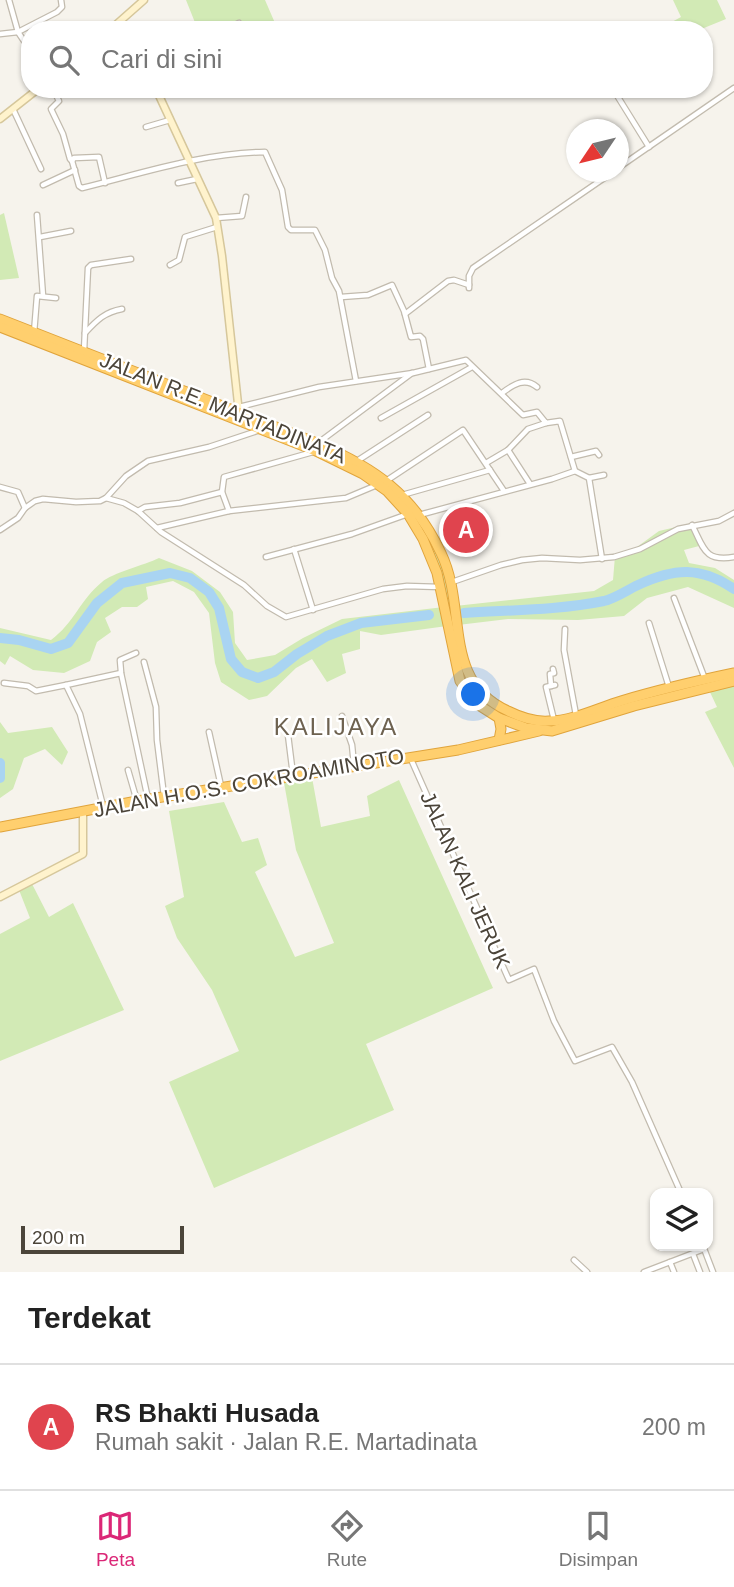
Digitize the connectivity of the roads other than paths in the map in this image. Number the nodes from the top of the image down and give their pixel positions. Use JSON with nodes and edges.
{"nodes":[{"id":1,"x":9,"y":0,"type":"edge"},
{"id":2,"x":61,"y":0,"type":"edge"},
{"id":3,"x":144,"y":0,"type":"edge"},
{"id":4,"x":39,"y":21,"type":"edge"},
{"id":5,"x":120,"y":21,"type":"edge"},
{"id":6,"x":21,"y":30,"type":"edge"},
{"id":7,"x":18,"y":32,"type":"junction"},
{"id":8,"x":0,"y":34,"type":"edge"},
{"id":9,"x":21,"y":36,"type":"edge"},
{"id":10,"x":734,"y":88,"type":"edge"},
{"id":11,"x":27,"y":98,"type":"edge"},
{"id":12,"x":58,"y":98,"type":"edge"},
{"id":13,"x":160,"y":98,"type":"edge"},
{"id":14,"x":619,"y":98,"type":"edge"},
{"id":15,"x":13,"y":109,"type":"junction"},
{"id":16,"x":0,"y":119,"type":"edge"},
{"id":17,"x":170,"y":120,"type":"junction"},
{"id":18,"x":146,"y":127,"type":"dead end"},
{"id":19,"x":649,"y":146,"type":"junction"},
{"id":20,"x":189,"y":160,"type":"junction"},
{"id":21,"x":629,"y":160,"type":"edge"},
{"id":22,"x":72,"y":161,"type":"junction"},
{"id":23,"x":41,"y":169,"type":"dead end"},
{"id":24,"x":75,"y":170,"type":"junction"},
{"id":25,"x":197,"y":179,"type":"junction"},
{"id":26,"x":598,"y":182,"type":"edge"},
{"id":27,"x":106,"y":183,"type":"junction"},
{"id":28,"x":178,"y":184,"type":"dead end"},
{"id":29,"x":43,"y":185,"type":"dead end"},
{"id":30,"x":246,"y":197,"type":"dead end"},
{"id":31,"x":37,"y":215,"type":"dead end"},
{"id":32,"x":216,"y":218,"type":"junction"},
{"id":33,"x":217,"y":227,"type":"junction"},
{"id":34,"x":71,"y":231,"type":"dead end"},
{"id":35,"x":40,"y":237,"type":"junction"},
{"id":36,"x":131,"y":259,"type":"dead end"},
{"id":37,"x":170,"y":265,"type":"dead end"},
{"id":38,"x":43,"y":296,"type":"junction"},
{"id":39,"x":56,"y":298,"type":"dead end"},
{"id":40,"x":341,"y":298,"type":"junction"},
{"id":41,"x":122,"y":309,"type":"dead end"},
{"id":42,"x":404,"y":314,"type":"junction"},
{"id":43,"x":0,"y":318,"type":"edge"},
{"id":44,"x":0,"y":327,"type":"edge"},
{"id":45,"x":34,"y":332,"type":"junction"},
{"id":46,"x":84,"y":334,"type":"junction"},
{"id":47,"x":84,"y":352,"type":"junction"},
{"id":48,"x":472,"y":367,"type":"junction"},
{"id":49,"x":429,"y":369,"type":"junction"},
{"id":50,"x":413,"y":373,"type":"junction"},
{"id":51,"x":356,"y":381,"type":"junction"},
{"id":52,"x":537,"y":387,"type":"dead end"},
{"id":53,"x":502,"y":393,"type":"junction"},
{"id":54,"x":239,"y":410,"type":"junction"},
{"id":55,"x":428,"y":415,"type":"dead end"},
{"id":56,"x":381,"y":418,"type":"dead end"},
{"id":57,"x":546,"y":423,"type":"junction"},
{"id":58,"x":261,"y":430,"type":"junction"},
{"id":59,"x":317,"y":447,"type":"junction"},
{"id":60,"x":508,"y":450,"type":"junction"},
{"id":61,"x":599,"y":455,"type":"dead end"},
{"id":62,"x":571,"y":457,"type":"junction"},
{"id":63,"x":357,"y":461,"type":"junction"},
{"id":64,"x":486,"y":463,"type":"junction"},
{"id":65,"x":490,"y":470,"type":"junction"},
{"id":66,"x":575,"y":471,"type":"junction"},
{"id":67,"x":604,"y":475,"type":"dead end"},
{"id":68,"x":589,"y":478,"type":"junction"},
{"id":69,"x":382,"y":483,"type":"junction"},
{"id":70,"x":530,"y":484,"type":"junction"},
{"id":71,"x":0,"y":487,"type":"edge"},
{"id":72,"x":504,"y":491,"type":"junction"},
{"id":73,"x":222,"y":492,"type":"junction"},
{"id":74,"x":402,"y":495,"type":"junction"},
{"id":75,"x":106,"y":498,"type":"junction"},
{"id":76,"x":25,"y":508,"type":"junction"},
{"id":77,"x":138,"y":511,"type":"junction"},
{"id":78,"x":229,"y":511,"type":"junction"},
{"id":79,"x":734,"y":513,"type":"edge"},
{"id":80,"x":408,"y":514,"type":"junction"},
{"id":81,"x":419,"y":515,"type":"junction"},
{"id":82,"x":691,"y":525,"type":"junction"},
{"id":83,"x":156,"y":529,"type":"junction"},
{"id":84,"x":0,"y":530,"type":"edge"},
{"id":85,"x":294,"y":550,"type":"junction"},
{"id":86,"x":266,"y":557,"type":"dead end"},
{"id":87,"x":734,"y":557,"type":"edge"},
{"id":88,"x":602,"y":559,"type":"junction"},
{"id":89,"x":451,"y":583,"type":"junction"},
{"id":90,"x":441,"y":587,"type":"junction"},
{"id":91,"x":674,"y":598,"type":"dead end"},
{"id":92,"x":313,"y":610,"type":"junction"},
{"id":93,"x":649,"y":623,"type":"dead end"},
{"id":94,"x":565,"y":629,"type":"dead end"},
{"id":95,"x":455,"y":639,"type":"junction"},
{"id":96,"x":136,"y":653,"type":"dead end"},
{"id":97,"x":458,"y":655,"type":"junction"},
{"id":98,"x":144,"y":662,"type":"dead end"},
{"id":99,"x":553,"y":668,"type":"dead end"},
{"id":100,"x":121,"y":673,"type":"junction"},
{"id":101,"x":734,"y":673,"type":"edge"},
{"id":102,"x":706,"y":680,"type":"junction"},
{"id":103,"x":734,"y":681,"type":"edge"},
{"id":104,"x":4,"y":683,"type":"dead end"},
{"id":105,"x":66,"y":685,"type":"junction"},
{"id":106,"x":670,"y":688,"type":"junction"},
{"id":107,"x":576,"y":715,"type":"junction"},
{"id":108,"x":342,"y":716,"type":"dead end"},
{"id":109,"x":499,"y":718,"type":"junction"},
{"id":110,"x":550,"y":721,"type":"junction"},
{"id":111,"x":540,"y":731,"type":"junction"},
{"id":112,"x":209,"y":732,"type":"dead end"},
{"id":113,"x":288,"y":735,"type":"dead end"},
{"id":114,"x":499,"y":740,"type":"junction"},
{"id":115,"x":410,"y":756,"type":"junction"},
{"id":116,"x":354,"y":765,"type":"junction"},
{"id":117,"x":128,"y":771,"type":"dead end"},
{"id":118,"x":293,"y":775,"type":"junction"},
{"id":119,"x":221,"y":787,"type":"junction"},
{"id":120,"x":164,"y":797,"type":"junction"},
{"id":121,"x":148,"y":800,"type":"junction"},
{"id":122,"x":137,"y":802,"type":"junction"},
{"id":123,"x":103,"y":807,"type":"junction"},
{"id":124,"x":83,"y":811,"type":"junction"},
{"id":125,"x":0,"y":827,"type":"edge"},
{"id":126,"x":0,"y":897,"type":"edge"},
{"id":127,"x":679,"y":1188,"type":"edge"},
{"id":128,"x":698,"y":1251,"type":"edge"},
{"id":129,"x":705,"y":1251,"type":"edge"},
{"id":130,"x":693,"y":1254,"type":"junction"},
{"id":131,"x":574,"y":1260,"type":"dead end"},
{"id":132,"x":670,"y":1262,"type":"junction"},
{"id":133,"x":587,"y":1272,"type":"edge"},
{"id":134,"x":644,"y":1272,"type":"edge"},
{"id":135,"x":674,"y":1272,"type":"edge"},
{"id":136,"x":700,"y":1272,"type":"edge"},
{"id":137,"x":713,"y":1272,"type":"edge"}],
"edges":[{"from":1,"to":7,"type":"street"},
{"from":2,"to":4,"type":"street"},
{"from":3,"to":5,"type":"main road"},
{"from":6,"to":7,"type":"street"},
{"from":7,"to":8,"type":"street"},
{"from":7,"to":9,"type":"street"},
{"from":10,"to":19,"type":"street"},
{"from":11,"to":15,"type":"main road"},
{"from":12,"to":22,"type":"street"},
{"from":13,"to":17,"type":"main road"},
{"from":14,"to":19,"type":"street"},
{"from":15,"to":16,"type":"main road"},
{"from":15,"to":23,"type":"street"},
{"from":17,"to":18,"type":"street"},
{"from":17,"to":20,"type":"main road"},
{"from":19,"to":21,"type":"street"},
{"from":20,"to":25,"type":"main road"},
{"from":20,"to":27,"type":"street"},
{"from":20,"to":40,"type":"street"},
{"from":22,"to":24,"type":"street"},
{"from":22,"to":27,"type":"street"},
{"from":24,"to":27,"type":"street"},
{"from":24,"to":29,"type":"street"},
{"from":25,"to":28,"type":"street"},
{"from":25,"to":32,"type":"main road"},
{"from":26,"to":42,"type":"street"},
{"from":30,"to":32,"type":"street"},
{"from":31,"to":35,"type":"street"},
{"from":32,"to":33,"type":"main road"},
{"from":33,"to":37,"type":"street"},
{"from":33,"to":54,"type":"main road"},
{"from":34,"to":35,"type":"street"},
{"from":35,"to":38,"type":"street"},
{"from":36,"to":46,"type":"street"},
{"from":38,"to":39,"type":"street"},
{"from":38,"to":45,"type":"street"},
{"from":40,"to":42,"type":"street"},
{"from":40,"to":51,"type":"street"},
{"from":41,"to":46,"type":"street"},
{"from":42,"to":49,"type":"street"},
{"from":43,"to":45,"type":"highway","name":"JALAN R.E. MARTADINATA"},
{"from":44,"to":58,"type":"highway","name":"JALAN R.E. MARTADINATA"},
{"from":45,"to":47,"type":"highway","name":"JALAN R.E. MARTADINATA"},
{"from":46,"to":47,"type":"street"},
{"from":47,"to":54,"type":"highway","name":"JALAN R.E. MARTADINATA"},
{"from":48,"to":49,"type":"street"},
{"from":48,"to":53,"type":"street"},
{"from":48,"to":56,"type":"street"},
{"from":49,"to":50,"type":"street"},
{"from":50,"to":51,"type":"street"},
{"from":50,"to":59,"type":"street"},
{"from":51,"to":54,"type":"street"},
{"from":52,"to":53,"type":"street"},
{"from":53,"to":57,"type":"street"},
{"from":54,"to":59,"type":"highway","name":"JALAN R.E. MARTADINATA"},
{"from":55,"to":63,"type":"street"},
{"from":57,"to":60,"type":"street"},
{"from":57,"to":62,"type":"street"},
{"from":58,"to":59,"type":"highway","name":"JALAN R.E. MARTADINATA"},
{"from":58,"to":75,"type":"street"},
{"from":59,"to":63,"type":"highway","name":"JALAN R.E. MARTADINATA"},
{"from":59,"to":69,"type":"highway","name":"JALAN R.E. MARTADINATA"},
{"from":59,"to":73,"type":"street"},
{"from":60,"to":64,"type":"street"},
{"from":60,"to":70,"type":"street"},
{"from":61,"to":62,"type":"street"},
{"from":62,"to":66,"type":"street"},
{"from":63,"to":69,"type":"highway","name":"JALAN R.E. MARTADINATA"},
{"from":64,"to":65,"type":"street"},
{"from":64,"to":69,"type":"street"},
{"from":65,"to":72,"type":"street"},
{"from":65,"to":74,"type":"street"},
{"from":66,"to":68,"type":"street"},
{"from":66,"to":70,"type":"street"},
{"from":67,"to":68,"type":"street"},
{"from":68,"to":88,"type":"street"},
{"from":69,"to":74,"type":"highway","name":"JALAN R.E. MARTADINATA"},
{"from":69,"to":78,"type":"street"},
{"from":69,"to":80,"type":"highway","name":"JALAN R.E. MARTADINATA"},
{"from":70,"to":72,"type":"street"},
{"from":71,"to":76,"type":"street"},
{"from":72,"to":81,"type":"street"},
{"from":73,"to":77,"type":"street"},
{"from":73,"to":78,"type":"street"},
{"from":74,"to":81,"type":"highway","name":"JALAN R.E. MARTADINATA"},
{"from":75,"to":76,"type":"street"},
{"from":75,"to":77,"type":"street"},
{"from":76,"to":84,"type":"street"},
{"from":77,"to":83,"type":"street"},
{"from":78,"to":83,"type":"street"},
{"from":79,"to":82,"type":"street"},
{"from":80,"to":85,"type":"street"},
{"from":80,"to":90,"type":"highway","name":"JALAN R.E. MARTADINATA"},
{"from":81,"to":89,"type":"highway","name":"JALAN R.E. MARTADINATA"},
{"from":82,"to":87,"type":"street"},
{"from":82,"to":88,"type":"street"},
{"from":83,"to":92,"type":"street"},
{"from":85,"to":86,"type":"street"},
{"from":85,"to":92,"type":"street"},
{"from":88,"to":89,"type":"street"},
{"from":89,"to":95,"type":"highway","name":"JALAN R.E. MARTADINATA"},
{"from":90,"to":92,"type":"street"},
{"from":90,"to":95,"type":"highway","name":"JALAN R.E. MARTADINATA"},
{"from":91,"to":102,"type":"street"},
{"from":93,"to":106,"type":"street"},
{"from":94,"to":107,"type":"street"},
{"from":95,"to":97,"type":"highway","name":"JALAN R.E. MARTADINATA"},
{"from":96,"to":100,"type":"street"},
{"from":97,"to":109,"type":"highway","name":"JALAN R.E. MARTADINATA"},
{"from":97,"to":110,"type":"highway","name":"JALAN R.E. MARTADINATA"},
{"from":98,"to":120,"type":"street"},
{"from":99,"to":110,"type":"street"},
{"from":100,"to":105,"type":"street"},
{"from":100,"to":121,"type":"street"},
{"from":101,"to":102,"type":"highway"},
{"from":102,"to":106,"type":"highway"},
{"from":103,"to":111,"type":"highway","name":"JALAN H.O.S. COKROAMINOTO"},
{"from":104,"to":105,"type":"street"},
{"from":105,"to":123,"type":"street"},
{"from":106,"to":107,"type":"highway"},
{"from":107,"to":110,"type":"highway"},
{"from":108,"to":116,"type":"street"},
{"from":109,"to":111,"type":"highway","name":"JALAN R.E. MARTADINATA"},
{"from":109,"to":114,"type":"highway"},
{"from":111,"to":114,"type":"highway","name":"JALAN H.O.S. COKROAMINOTO"},
{"from":112,"to":119,"type":"street"},
{"from":113,"to":118,"type":"street"},
{"from":114,"to":115,"type":"highway","name":"JALAN H.O.S. COKROAMINOTO"},
{"from":115,"to":116,"type":"highway","name":"JALAN H.O.S. COKROAMINOTO"},
{"from":115,"to":127,"type":"street","name":"JALAN KALI JERUK"},
{"from":116,"to":118,"type":"highway","name":"JALAN H.O.S. COKROAMINOTO"},
{"from":117,"to":122,"type":"street"},
{"from":118,"to":119,"type":"highway","name":"JALAN H.O.S. COKROAMINOTO"},
{"from":119,"to":120,"type":"highway","name":"JALAN H.O.S. COKROAMINOTO"},
{"from":120,"to":121,"type":"highway","name":"JALAN H.O.S. COKROAMINOTO"},
{"from":121,"to":122,"type":"highway","name":"JALAN H.O.S. COKROAMINOTO"},
{"from":122,"to":123,"type":"highway","name":"JALAN H.O.S. COKROAMINOTO"},
{"from":123,"to":124,"type":"highway","name":"JALAN H.O.S. COKROAMINOTO"},
{"from":124,"to":125,"type":"highway","name":"JALAN H.O.S. COKROAMINOTO"},
{"from":124,"to":126,"type":"main road"},
{"from":128,"to":130,"type":"street"},
{"from":129,"to":137,"type":"street"},
{"from":130,"to":132,"type":"street"},
{"from":130,"to":136,"type":"street"},
{"from":131,"to":133,"type":"street"},
{"from":132,"to":134,"type":"street"},
{"from":132,"to":135,"type":"street"}]}
